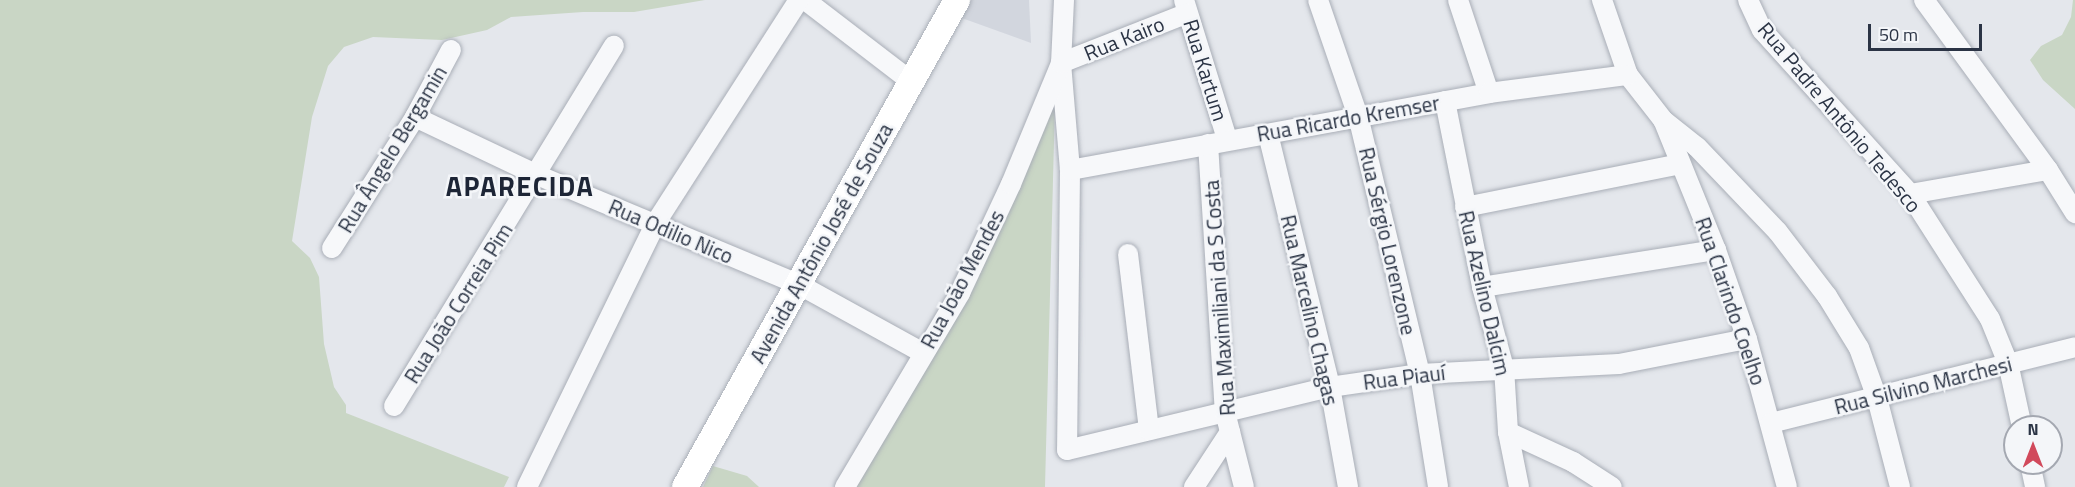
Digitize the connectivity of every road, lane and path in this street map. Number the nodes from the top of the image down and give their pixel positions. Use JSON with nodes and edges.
{"nodes":[{"id":1,"x":799,"y":0,"type":"edge"},
{"id":2,"x":805,"y":0,"type":"edge"},
{"id":3,"x":957,"y":0,"type":"edge"},
{"id":4,"x":1064,"y":0,"type":"edge"},
{"id":5,"x":1318,"y":0,"type":"edge"},
{"id":6,"x":1458,"y":0,"type":"edge"},
{"id":7,"x":1602,"y":0,"type":"edge"},
{"id":8,"x":1748,"y":0,"type":"edge"},
{"id":9,"x":1924,"y":0,"type":"edge"},
{"id":10,"x":1186,"y":6,"type":"edge"},
{"id":11,"x":614,"y":46,"type":"dead end"},
{"id":12,"x":451,"y":50,"type":"dead end"},
{"id":13,"x":1061,"y":63,"type":"junction"},
{"id":14,"x":1628,"y":75,"type":"junction"},
{"id":15,"x":912,"y":82,"type":"junction"},
{"id":16,"x":1489,"y":93,"type":"junction"},
{"id":17,"x":1445,"y":101,"type":"junction"},
{"id":18,"x":415,"y":117,"type":"junction"},
{"id":19,"x":1358,"y":117,"type":"junction"},
{"id":20,"x":1663,"y":120,"type":"junction"},
{"id":21,"x":1268,"y":134,"type":"junction"},
{"id":22,"x":1227,"y":139,"type":"junction"},
{"id":23,"x":1208,"y":144,"type":"junction"},
{"id":24,"x":1680,"y":164,"type":"junction"},
{"id":25,"x":1070,"y":170,"type":"junction"},
{"id":26,"x":2048,"y":170,"type":"junction"},
{"id":27,"x":537,"y":175,"type":"junction"},
{"id":28,"x":1910,"y":194,"type":"junction"},
{"id":29,"x":1465,"y":207,"type":"junction"},
{"id":30,"x":2075,"y":213,"type":"edge"},
{"id":31,"x":655,"y":224,"type":"junction"},
{"id":32,"x":332,"y":248,"type":"dead end"},
{"id":33,"x":1716,"y":250,"type":"junction"},
{"id":34,"x":1128,"y":254,"type":"dead end"},
{"id":35,"x":798,"y":284,"type":"junction"},
{"id":36,"x":1482,"y":287,"type":"junction"},
{"id":37,"x":1747,"y":339,"type":"junction"},
{"id":38,"x":2075,"y":347,"type":"edge"},
{"id":39,"x":923,"y":353,"type":"junction"},
{"id":40,"x":2008,"y":363,"type":"junction"},
{"id":41,"x":1504,"y":368,"type":"junction"},
{"id":42,"x":1420,"y":374,"type":"junction"},
{"id":43,"x":1330,"y":387,"type":"junction"},
{"id":44,"x":1877,"y":398,"type":"junction"},
{"id":45,"x":394,"y":406,"type":"dead end"},
{"id":46,"x":1225,"y":412,"type":"junction"},
{"id":47,"x":2019,"y":415,"type":"edge"},
{"id":48,"x":1771,"y":423,"type":"junction"},
{"id":49,"x":1149,"y":430,"type":"junction"},
{"id":50,"x":1230,"y":432,"type":"junction"},
{"id":51,"x":1508,"y":432,"type":"junction"},
{"id":52,"x":1067,"y":450,"type":"joint"},
{"id":53,"x":527,"y":487,"type":"edge"},
{"id":54,"x":685,"y":487,"type":"edge"},
{"id":55,"x":845,"y":487,"type":"edge"},
{"id":56,"x":1194,"y":487,"type":"edge"},
{"id":57,"x":1244,"y":487,"type":"edge"},
{"id":58,"x":1348,"y":487,"type":"edge"},
{"id":59,"x":1438,"y":487,"type":"edge"},
{"id":60,"x":1519,"y":487,"type":"edge"},
{"id":61,"x":1612,"y":487,"type":"edge"},
{"id":62,"x":1787,"y":487,"type":"edge"},
{"id":63,"x":1900,"y":487,"type":"edge"}],
"edges":[{"from":1,"to":31,"type":"street"},
{"from":2,"to":15,"type":"street"},
{"from":3,"to":15,"type":"main road","name":"Avenida Antônio José de Souza"},
{"from":4,"to":13,"type":"street","name":"Rua João Mendes"},
{"from":5,"to":19,"type":"street","name":"Rua Sérgio Lorenzone"},
{"from":6,"to":16,"type":"street"},
{"from":7,"to":14,"type":"street"},
{"from":8,"to":28,"type":"street","name":"Rua Padre Antônio Tedesco"},
{"from":9,"to":26,"type":"street"},
{"from":10,"to":13,"type":"street","name":"Rua Kairo"},
{"from":10,"to":22,"type":"street","name":"Rua Kartum"},
{"from":11,"to":27,"type":"street","name":"Rua João Correia Pim"},
{"from":12,"to":18,"type":"street","name":"Rua Ângelo Bergamin"},
{"from":13,"to":25,"type":"street","name":"Rua João Mendes"},
{"from":13,"to":39,"type":"street","name":"Rua João Mendes"},
{"from":14,"to":16,"type":"street","name":"Rua Ricardo Kremser"},
{"from":14,"to":20,"type":"street"},
{"from":15,"to":35,"type":"main road","name":"Avenida Antônio José de Souza"},
{"from":16,"to":17,"type":"street","name":"Rua Ricardo Kremser"},
{"from":17,"to":19,"type":"street","name":"Rua Ricardo Kremser"},
{"from":17,"to":29,"type":"street","name":"Rua Azelino Dalcim"},
{"from":18,"to":27,"type":"street","name":"Rua Odilio Nico"},
{"from":18,"to":32,"type":"street","name":"Rua Ângelo Bergamin"},
{"from":19,"to":21,"type":"street","name":"Rua Ricardo Kremser"},
{"from":19,"to":42,"type":"street","name":"Rua Sérgio Lorenzone"},
{"from":20,"to":24,"type":"street","name":"Rua Clarindo Coelho"},
{"from":20,"to":44,"type":"street"},
{"from":21,"to":22,"type":"street","name":"Rua Ricardo Kremser"},
{"from":21,"to":43,"type":"street","name":"Rua Marcelino Chagas"},
{"from":22,"to":23,"type":"street","name":"Rua Ricardo Kremser"},
{"from":23,"to":25,"type":"street","name":"Rua Ricardo Kremser"},
{"from":23,"to":46,"type":"street","name":"Rua Maximiliani da S Costa"},
{"from":24,"to":29,"type":"street"},
{"from":24,"to":33,"type":"street","name":"Rua Clarindo Coelho"},
{"from":25,"to":52,"type":"street","name":"Rua João Mendes"},
{"from":26,"to":28,"type":"street"},
{"from":26,"to":30,"type":"street"},
{"from":27,"to":31,"type":"street","name":"Rua Odilio Nico"},
{"from":27,"to":45,"type":"street","name":"Rua João Correia Pim"},
{"from":28,"to":40,"type":"street","name":"Rua Padre Antônio Tedesco"},
{"from":29,"to":36,"type":"street","name":"Rua Azelino Dalcim"},
{"from":31,"to":35,"type":"street","name":"Rua Odilio Nico"},
{"from":31,"to":53,"type":"street"},
{"from":33,"to":36,"type":"street"},
{"from":33,"to":37,"type":"street","name":"Rua Clarindo Coelho"},
{"from":34,"to":49,"type":"street"},
{"from":35,"to":39,"type":"street","name":"Rua Odilio Nico"},
{"from":35,"to":54,"type":"main road","name":"Avenida Antônio José de Souza"},
{"from":36,"to":41,"type":"street","name":"Rua Azelino Dalcim"},
{"from":37,"to":41,"type":"street","name":"Rua Piauí"},
{"from":37,"to":48,"type":"street","name":"Rua Clarindo Coelho"},
{"from":38,"to":40,"type":"street","name":"Rua Silvino Marchesi"},
{"from":39,"to":55,"type":"street","name":"Rua João Mendes"},
{"from":40,"to":44,"type":"street","name":"Rua Silvino Marchesi"},
{"from":40,"to":47,"type":"street","name":"Rua Padre Antônio Tedesco"},
{"from":41,"to":42,"type":"street","name":"Rua Piauí"},
{"from":41,"to":51,"type":"street","name":"Rua Azelino Dalcim"},
{"from":42,"to":43,"type":"street","name":"Rua Piauí"},
{"from":42,"to":59,"type":"street","name":"Rua Sérgio Lorenzone"},
{"from":43,"to":46,"type":"street","name":"Rua Piauí"},
{"from":43,"to":58,"type":"street","name":"Rua Marcelino Chagas"},
{"from":44,"to":48,"type":"street","name":"Rua Silvino Marchesi"},
{"from":44,"to":63,"type":"street"},
{"from":46,"to":49,"type":"street","name":"Rua Piauí"},
{"from":46,"to":50,"type":"street","name":"Rua Maximiliani da S Costa"},
{"from":48,"to":62,"type":"street","name":"Rua Clarindo Coelho"},
{"from":49,"to":52,"type":"street","name":"Rua Piauí"},
{"from":50,"to":56,"type":"street"},
{"from":50,"to":57,"type":"street","name":"Rua Maximiliani da S Costa"},
{"from":51,"to":60,"type":"street","name":"Rua Azelino Dalcim"},
{"from":51,"to":61,"type":"street"}]}
